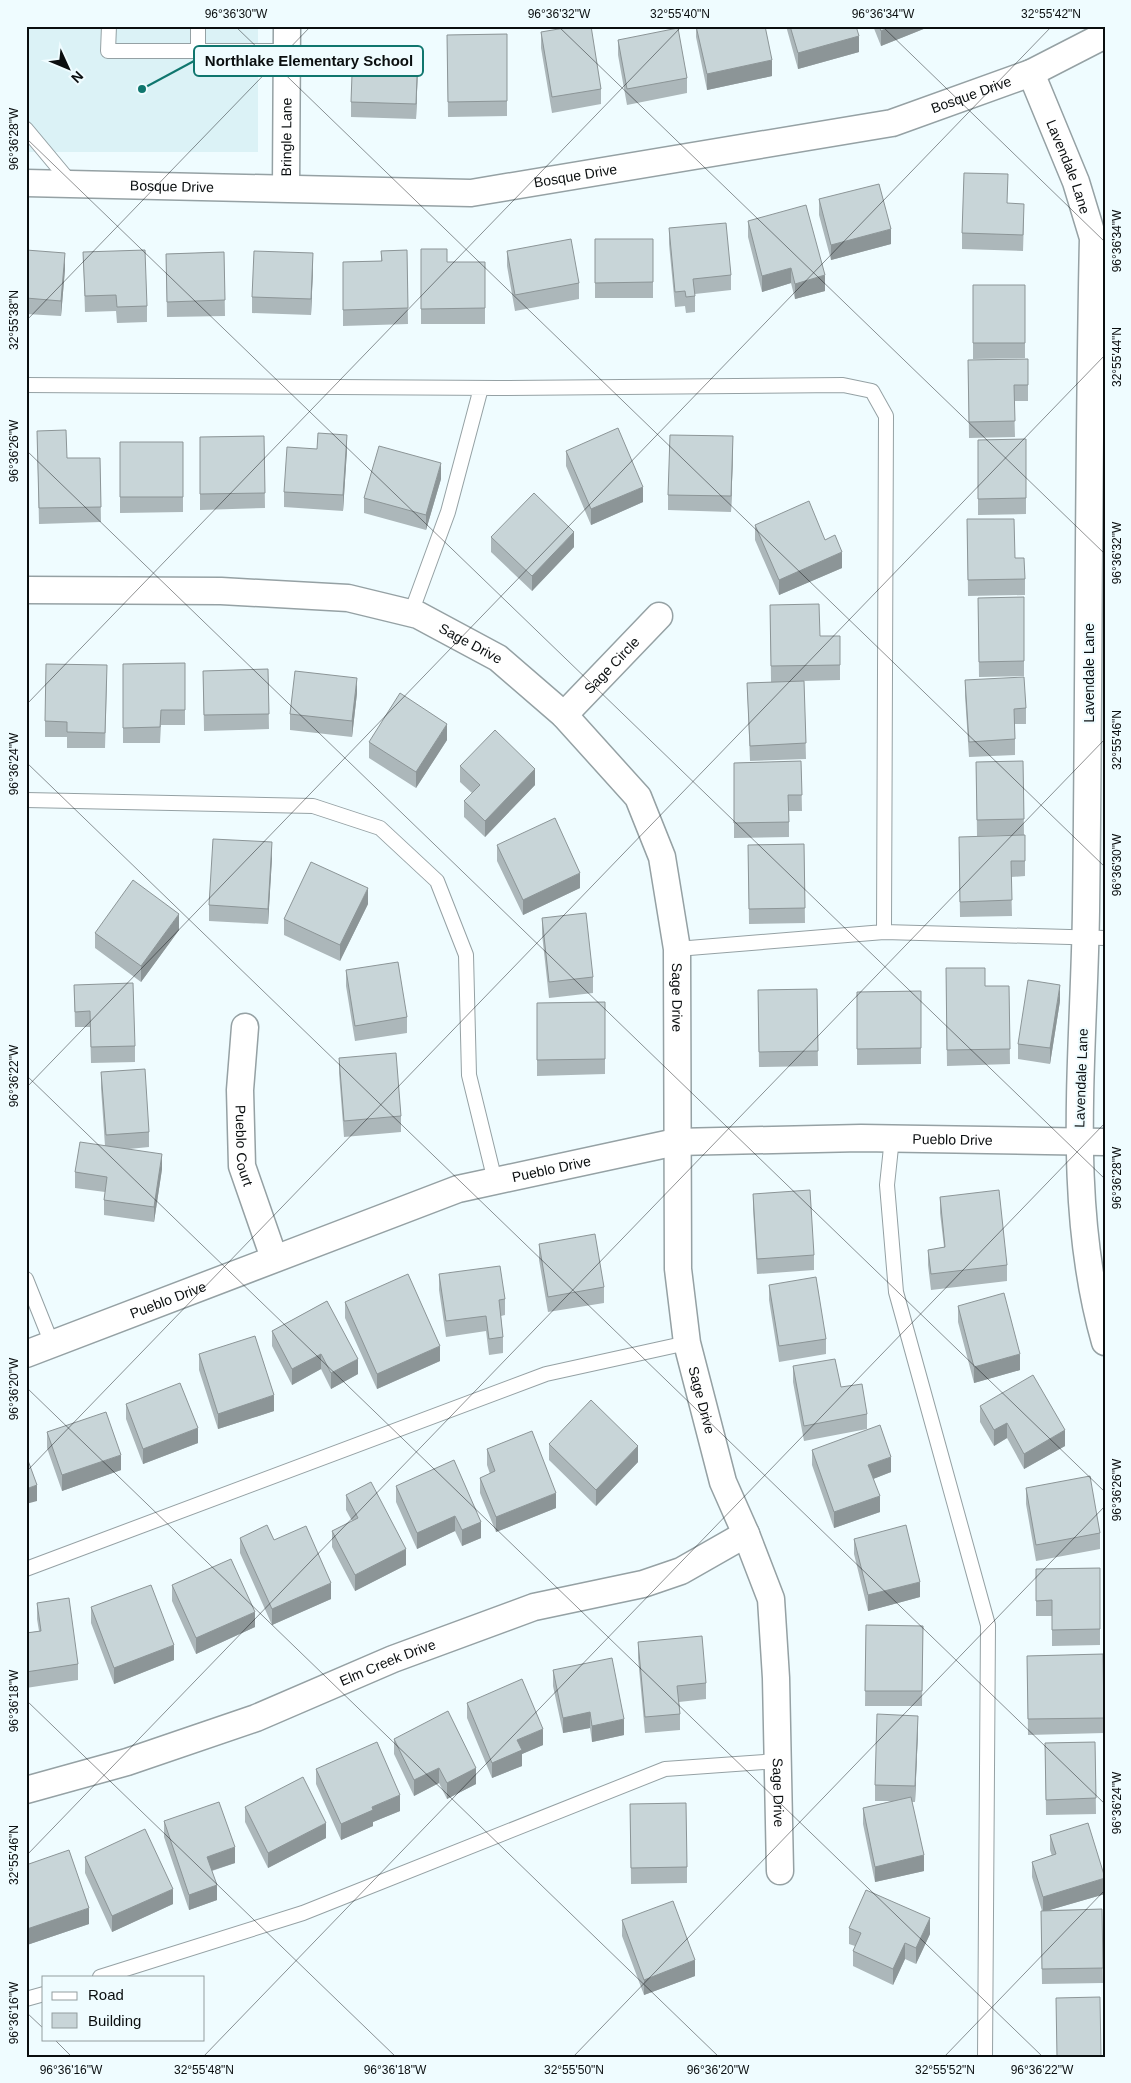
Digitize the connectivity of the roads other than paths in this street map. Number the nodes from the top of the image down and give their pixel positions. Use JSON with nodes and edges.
{"nodes":[{"id":1,"x":109,"y":26,"type":"edge"},
{"id":2,"x":198,"y":26,"type":"edge"},
{"id":3,"x":1105,"y":35,"type":"edge"},
{"id":4,"x":287,"y":39,"type":"edge"},
{"id":5,"x":198,"y":51,"type":"junction"},
{"id":6,"x":1031,"y":73,"type":"junction"},
{"id":7,"x":26,"y":129,"type":"edge"},
{"id":8,"x":26,"y":183,"type":"edge"},
{"id":9,"x":71,"y":184,"type":"junction"},
{"id":10,"x":286,"y":188,"type":"junction"},
{"id":11,"x":1098,"y":314,"type":"edge"},
{"id":12,"x":26,"y":385,"type":"edge"},
{"id":13,"x":481,"y":388,"type":"junction"},
{"id":14,"x":1097,"y":513,"type":"edge"},
{"id":15,"x":26,"y":590,"type":"edge"},
{"id":16,"x":411,"y":613,"type":"junction"},
{"id":17,"x":659,"y":616,"type":"dead end"},
{"id":18,"x":564,"y":715,"type":"junction"},
{"id":19,"x":1096,"y":736,"type":"edge"},
{"id":20,"x":26,"y":800,"type":"edge"},
{"id":21,"x":884,"y":932,"type":"junction"},
{"id":22,"x":1095,"y":937,"type":"edge"},
{"id":23,"x":677,"y":949,"type":"junction"},
{"id":24,"x":245,"y":1027,"type":"dead end"},
{"id":25,"x":892,"y":1138,"type":"junction"},
{"id":26,"x":676,"y":1142,"type":"junction"},
{"id":27,"x":1079,"y":1142,"type":"junction"},
{"id":28,"x":1105,"y":1142,"type":"edge"},
{"id":29,"x":496,"y":1181,"type":"junction"},
{"id":30,"x":274,"y":1258,"type":"junction"},
{"id":31,"x":26,"y":1279,"type":"edge"},
{"id":32,"x":1105,"y":1342,"type":"edge"},
{"id":33,"x":687,"y":1343,"type":"junction"},
{"id":34,"x":52,"y":1344,"type":"junction"},
{"id":35,"x":26,"y":1354,"type":"edge"},
{"id":36,"x":746,"y":1534,"type":"junction"},
{"id":37,"x":26,"y":1570,"type":"edge"},
{"id":38,"x":778,"y":1762,"type":"junction"},
{"id":39,"x":26,"y":1790,"type":"edge"},
{"id":40,"x":780,"y":1871,"type":"dead end"},
{"id":41,"x":103,"y":1976,"type":"edge"},
{"id":42,"x":42,"y":1995,"type":"edge"},
{"id":43,"x":26,"y":1999,"type":"edge"},
{"id":44,"x":985,"y":2057,"type":"edge"}],
"edges":[{"from":1,"to":5,"type":"lane"},
{"from":2,"to":5,"type":"lane"},
{"from":3,"to":6,"type":"street","name":"Bosque Drive"},
{"from":4,"to":5,"type":"lane"},
{"from":4,"to":10,"type":"street","name":"Bringle Lane"},
{"from":6,"to":10,"type":"street","name":"Bosque Drive"},
{"from":6,"to":11,"type":"street","name":"Lavendale Lane"},
{"from":7,"to":9,"type":"lane"},
{"from":8,"to":9,"type":"street","name":"Bosque Drive"},
{"from":9,"to":10,"type":"street","name":"Bosque Drive"},
{"from":11,"to":14,"type":"street","name":"Lavendale Lane"},
{"from":12,"to":13,"type":"lane"},
{"from":13,"to":16,"type":"lane"},
{"from":13,"to":21,"type":"lane"},
{"from":14,"to":19,"type":"street","name":"Lavendale Lane"},
{"from":15,"to":16,"type":"street","name":"Sage Drive"},
{"from":16,"to":18,"type":"street","name":"Sage Drive"},
{"from":17,"to":18,"type":"street","name":"Sage Circle"},
{"from":18,"to":23,"type":"street","name":"Sage Drive"},
{"from":19,"to":22,"type":"street","name":"Lavendale Lane"},
{"from":20,"to":29,"type":"lane"},
{"from":21,"to":22,"type":"lane"},
{"from":21,"to":23,"type":"lane"},
{"from":22,"to":27,"type":"street","name":"Lavendale Lane"},
{"from":23,"to":26,"type":"street","name":"Sage Drive"},
{"from":24,"to":30,"type":"street","name":"Pueblo Court"},
{"from":25,"to":26,"type":"street","name":"Pueblo Drive"},
{"from":25,"to":27,"type":"street","name":"Pueblo Drive"},
{"from":25,"to":44,"type":"lane"},
{"from":26,"to":29,"type":"street","name":"Pueblo Drive"},
{"from":26,"to":33,"type":"street","name":"Sage Drive"},
{"from":27,"to":28,"type":"street","name":"Pueblo Drive"},
{"from":27,"to":32,"type":"street","name":"Lavendale Lane"},
{"from":29,"to":30,"type":"street","name":"Pueblo Drive"},
{"from":30,"to":34,"type":"street","name":"Pueblo Drive"},
{"from":31,"to":34,"type":"lane"},
{"from":33,"to":36,"type":"street","name":"Sage Drive"},
{"from":33,"to":37,"type":"lane"},
{"from":34,"to":35,"type":"street","name":"Pueblo Drive"},
{"from":36,"to":38,"type":"street","name":"Sage Drive"},
{"from":36,"to":39,"type":"street","name":"Elm Creek Drive"},
{"from":38,"to":40,"type":"street","name":"Sage Drive"},
{"from":38,"to":41,"type":"lane"},
{"from":42,"to":43,"type":"lane"}]}
